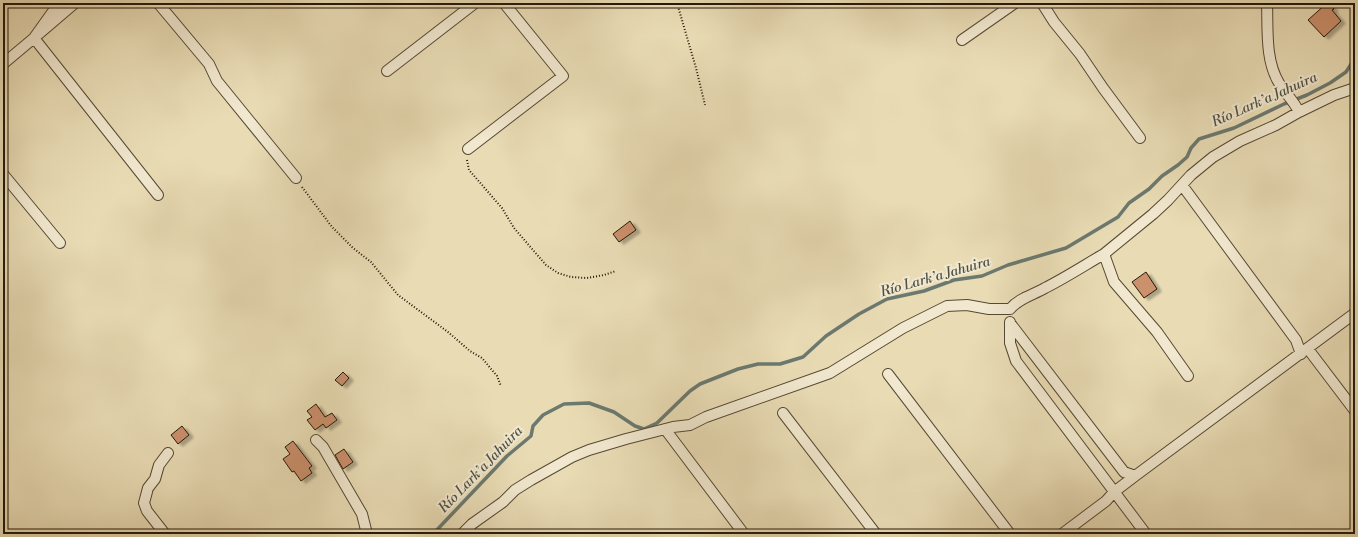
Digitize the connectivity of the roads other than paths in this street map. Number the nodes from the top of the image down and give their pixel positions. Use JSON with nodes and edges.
{"nodes":[{"id":1,"x":59,"y":3,"type":"edge"},
{"id":2,"x":75,"y":3,"type":"edge"},
{"id":3,"x":158,"y":3,"type":"edge"},
{"id":4,"x":475,"y":3,"type":"edge"},
{"id":5,"x":504,"y":3,"type":"edge"},
{"id":6,"x":1015,"y":3,"type":"edge"},
{"id":7,"x":1042,"y":3,"type":"edge"},
{"id":8,"x":1267,"y":3,"type":"edge"},
{"id":9,"x":34,"y":38,"type":"junction"},
{"id":10,"x":962,"y":40,"type":"dead end"},
{"id":11,"x":3,"y":64,"type":"edge"},
{"id":12,"x":387,"y":71,"type":"dead end"},
{"id":13,"x":1355,"y":88,"type":"edge"},
{"id":14,"x":1298,"y":109,"type":"junction"},
{"id":15,"x":1140,"y":138,"type":"dead end"},
{"id":16,"x":468,"y":149,"type":"road end"},
{"id":17,"x":4,"y":175,"type":"edge"},
{"id":18,"x":296,"y":178,"type":"road end"},
{"id":19,"x":1182,"y":185,"type":"junction"},
{"id":20,"x":3,"y":188,"type":"edge"},
{"id":21,"x":158,"y":194,"type":"dead end"},
{"id":22,"x":60,"y":243,"type":"dead end"},
{"id":23,"x":1104,"y":254,"type":"junction"},
{"id":24,"x":1010,"y":308,"type":"junction"},
{"id":25,"x":1355,"y":313,"type":"edge"},
{"id":26,"x":1010,"y":323,"type":"junction"},
{"id":27,"x":1305,"y":351,"type":"junction"},
{"id":28,"x":888,"y":374,"type":"dead end"},
{"id":29,"x":1188,"y":376,"type":"dead end"},
{"id":30,"x":1355,"y":411,"type":"edge"},
{"id":31,"x":783,"y":413,"type":"dead end"},
{"id":32,"x":665,"y":429,"type":"junction"},
{"id":33,"x":316,"y":440,"type":"dead end"},
{"id":34,"x":168,"y":453,"type":"dead end"},
{"id":35,"x":1135,"y":476,"type":"junction"},
{"id":36,"x":1114,"y":492,"type":"junction"},
{"id":37,"x":166,"y":534,"type":"edge"},
{"id":38,"x":367,"y":534,"type":"edge"},
{"id":39,"x":462,"y":534,"type":"edge"},
{"id":40,"x":744,"y":534,"type":"edge"},
{"id":41,"x":876,"y":534,"type":"edge"},
{"id":42,"x":1010,"y":534,"type":"edge"},
{"id":43,"x":1062,"y":534,"type":"edge"},
{"id":44,"x":1146,"y":534,"type":"edge"}],
"edges":[{"from":1,"to":9,"type":"street"},
{"from":2,"to":9,"type":"street"},
{"from":3,"to":18,"type":"street"},
{"from":4,"to":12,"type":"street"},
{"from":5,"to":16,"type":"street"},
{"from":6,"to":10,"type":"street"},
{"from":7,"to":15,"type":"street"},
{"from":8,"to":14,"type":"street"},
{"from":9,"to":11,"type":"street"},
{"from":9,"to":21,"type":"street"},
{"from":13,"to":14,"type":"street"},
{"from":14,"to":19,"type":"street"},
{"from":17,"to":20,"type":"street"},
{"from":17,"to":22,"type":"street"},
{"from":19,"to":23,"type":"street"},
{"from":19,"to":27,"type":"street"},
{"from":23,"to":24,"type":"street"},
{"from":23,"to":29,"type":"street"},
{"from":24,"to":26,"type":"street"},
{"from":24,"to":32,"type":"street"},
{"from":25,"to":27,"type":"street"},
{"from":26,"to":35,"type":"street"},
{"from":26,"to":36,"type":"street"},
{"from":27,"to":30,"type":"street"},
{"from":27,"to":35,"type":"street"},
{"from":28,"to":42,"type":"street"},
{"from":31,"to":41,"type":"street"},
{"from":32,"to":39,"type":"street"},
{"from":32,"to":40,"type":"street"},
{"from":33,"to":38,"type":"street"},
{"from":34,"to":37,"type":"street"},
{"from":35,"to":36,"type":"street"},
{"from":36,"to":43,"type":"street"},
{"from":36,"to":44,"type":"street"}]}
